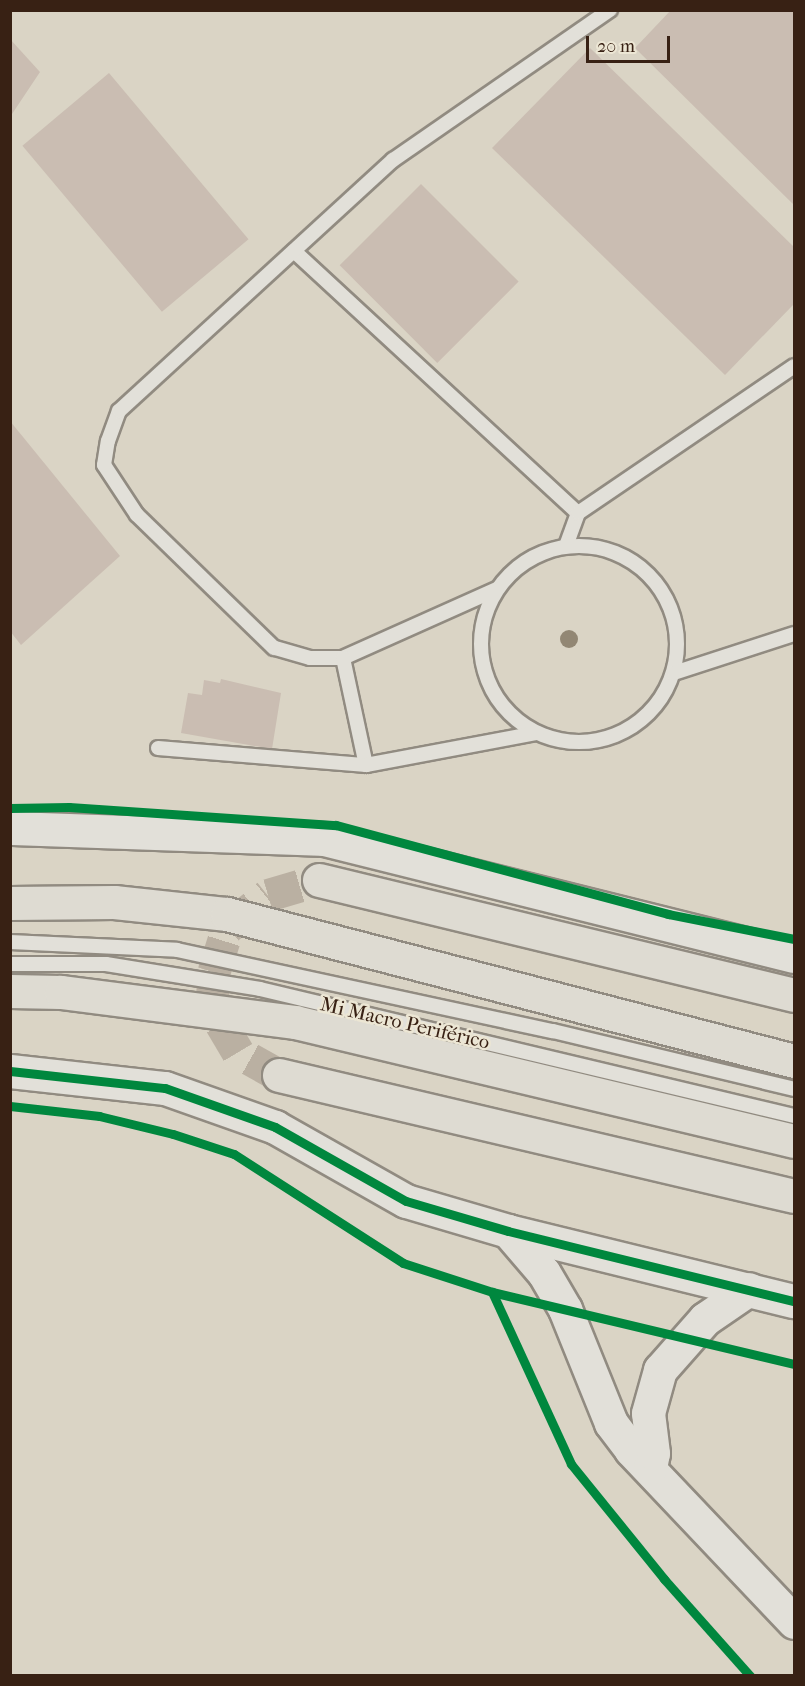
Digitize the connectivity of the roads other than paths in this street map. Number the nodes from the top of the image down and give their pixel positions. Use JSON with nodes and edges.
{"nodes":[{"id":1,"x":610,"y":10,"type":"edge"},
{"id":2,"x":294,"y":251,"type":"junction"},
{"id":3,"x":795,"y":366,"type":"edge"},
{"id":4,"x":578,"y":513,"type":"junction"},
{"id":5,"x":566,"y":546,"type":"junction"},
{"id":6,"x":497,"y":589,"type":"junction"},
{"id":7,"x":795,"y":634,"type":"edge"},
{"id":8,"x":343,"y":658,"type":"junction"},
{"id":9,"x":674,"y":673,"type":"junction"},
{"id":10,"x":537,"y":733,"type":"junction"},
{"id":11,"x":158,"y":748,"type":"dead end"},
{"id":12,"x":366,"y":765,"type":"junction"},
{"id":13,"x":10,"y":828,"type":"edge"},
{"id":14,"x":319,"y":880,"type":"tunnel mouth"},
{"id":15,"x":10,"y":903,"type":"edge"},
{"id":16,"x":10,"y":942,"type":"edge"},
{"id":17,"x":795,"y":956,"type":"edge"},
{"id":18,"x":10,"y":964,"type":"edge"},
{"id":19,"x":10,"y":991,"type":"edge"},
{"id":20,"x":795,"y":995,"type":"edge"},
{"id":21,"x":795,"y":1061,"type":"edge"},
{"id":22,"x":10,"y":1071,"type":"edge"},
{"id":23,"x":279,"y":1075,"type":"tunnel mouth"},
{"id":24,"x":795,"y":1089,"type":"edge"},
{"id":25,"x":795,"y":1116,"type":"edge"},
{"id":26,"x":795,"y":1141,"type":"edge"},
{"id":27,"x":795,"y":1196,"type":"edge"},
{"id":28,"x":508,"y":1230,"type":"junction"},
{"id":29,"x":749,"y":1289,"type":"junction"},
{"id":30,"x":795,"y":1301,"type":"edge"},
{"id":31,"x":650,"y":1468,"type":"junction"},
{"id":32,"x":795,"y":1622,"type":"edge"}],
"edges":[{"from":1,"to":2,"type":"lane"},
{"from":2,"to":4,"type":"lane"},
{"from":2,"to":8,"type":"lane"},
{"from":3,"to":4,"type":"lane"},
{"from":4,"to":5,"type":"lane"},
{"from":5,"to":6,"type":"lane"},
{"from":5,"to":9,"type":"lane"},
{"from":6,"to":8,"type":"lane"},
{"from":6,"to":10,"type":"lane"},
{"from":7,"to":9,"type":"lane"},
{"from":8,"to":12,"type":"lane"},
{"from":9,"to":10,"type":"lane"},
{"from":10,"to":12,"type":"lane"},
{"from":11,"to":12,"type":"lane"},
{"from":13,"to":17,"type":"main road"},
{"from":14,"to":20,"type":"highway"},
{"from":15,"to":21,"type":"highway"},
{"from":16,"to":24,"type":"lane","name":"Mi Macro Periférico"},
{"from":18,"to":25,"type":"lane","name":"Mi Macro Periférico"},
{"from":19,"to":26,"type":"highway"},
{"from":22,"to":28,"type":"main road"},
{"from":23,"to":27,"type":"highway"},
{"from":28,"to":29,"type":"main road"},
{"from":28,"to":31,"type":"main road"},
{"from":29,"to":30,"type":"main road"},
{"from":29,"to":31,"type":"main road"},
{"from":31,"to":32,"type":"main road"}]}
